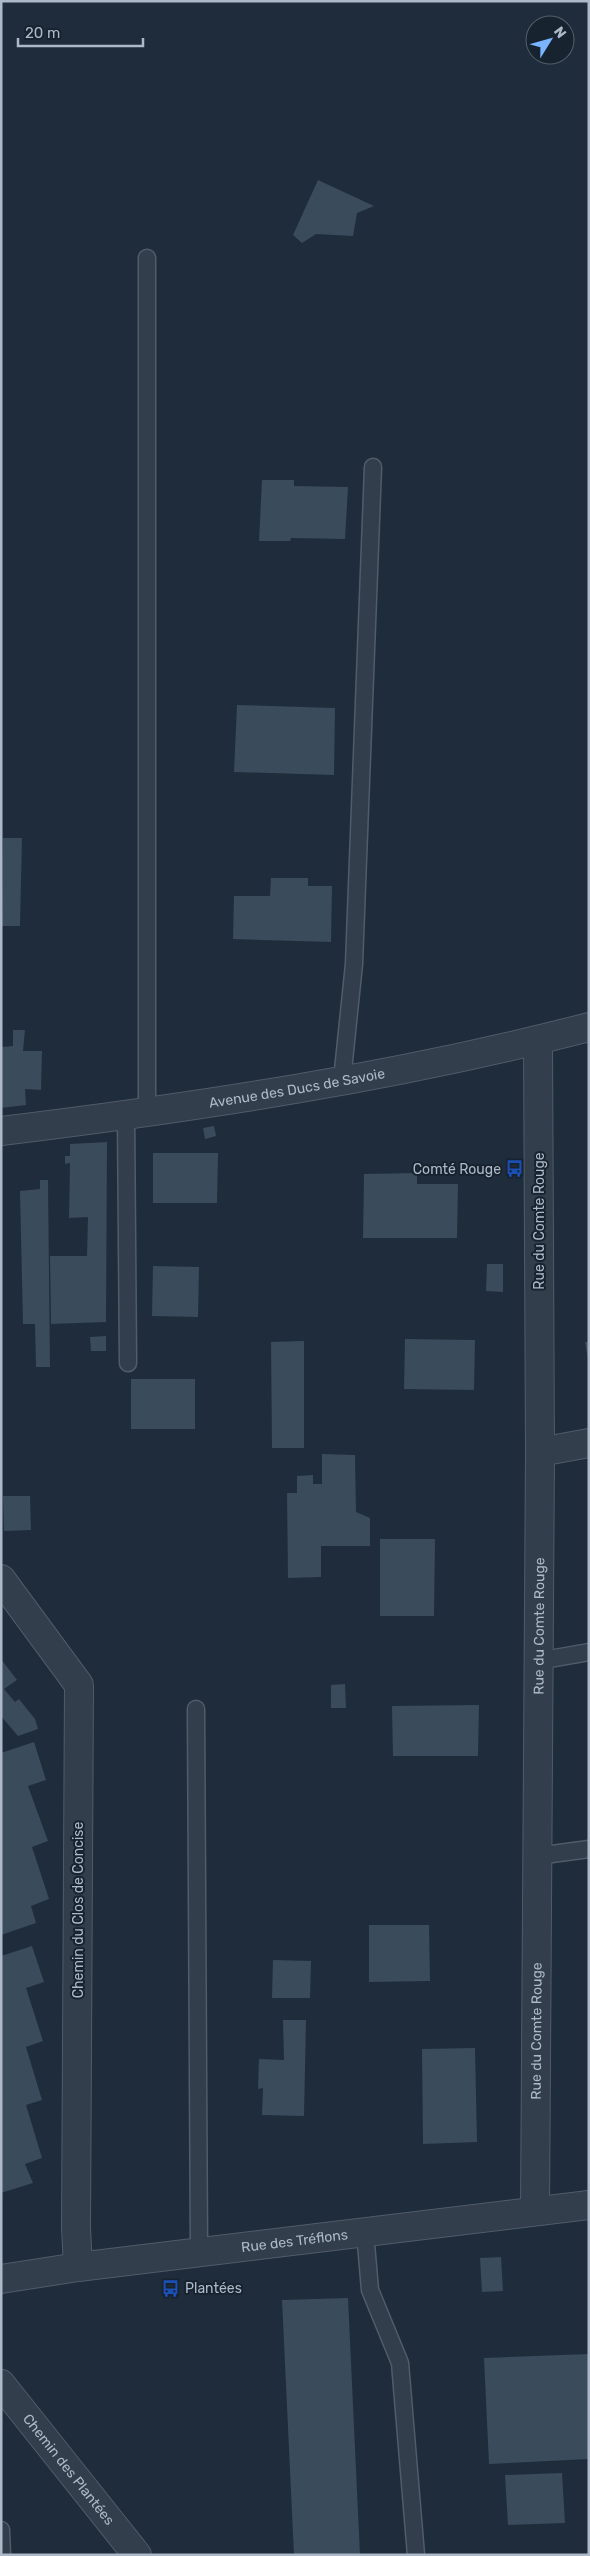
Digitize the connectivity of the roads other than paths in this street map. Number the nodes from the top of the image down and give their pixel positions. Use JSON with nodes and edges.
{"nodes":[{"id":1,"x":147,"y":258,"type":"dead end"},
{"id":2,"x":373,"y":467,"type":"dead end"},
{"id":3,"x":589,"y":1027,"type":"edge"},
{"id":4,"x":538,"y":1040,"type":"junction"},
{"id":5,"x":342,"y":1080,"type":"junction"},
{"id":6,"x":137,"y":1114,"type":"junction"},
{"id":7,"x":1,"y":1131,"type":"edge"},
{"id":8,"x":128,"y":1363,"type":"dead end"},
{"id":9,"x":589,"y":1444,"type":"edge"},
{"id":10,"x":540,"y":1452,"type":"junction"},
{"id":11,"x":1,"y":1579,"type":"edge"},
{"id":12,"x":589,"y":1652,"type":"edge"},
{"id":13,"x":538,"y":1661,"type":"junction"},
{"id":14,"x":196,"y":1709,"type":"dead end"},
{"id":15,"x":589,"y":1849,"type":"edge"},
{"id":16,"x":537,"y":1856,"type":"junction"},
{"id":17,"x":589,"y":2205,"type":"edge"},
{"id":18,"x":536,"y":2211,"type":"junction"},
{"id":19,"x":365,"y":2232,"type":"junction"},
{"id":20,"x":199,"y":2252,"type":"junction"},
{"id":21,"x":78,"y":2267,"type":"junction"},
{"id":22,"x":1,"y":2279,"type":"edge"},
{"id":23,"x":1,"y":2384,"type":"edge"},
{"id":24,"x":1,"y":2530,"type":"edge"},
{"id":25,"x":2,"y":2555,"type":"edge"},
{"id":26,"x":137,"y":2555,"type":"edge"},
{"id":27,"x":416,"y":2555,"type":"edge"}],
"edges":[{"from":1,"to":6,"type":"lane"},
{"from":2,"to":5,"type":"lane"},
{"from":3,"to":4,"type":"street","name":"Avenue des Ducs de Savoie"},
{"from":4,"to":5,"type":"street","name":"Avenue des Ducs de Savoie"},
{"from":4,"to":10,"type":"street","name":"Rue du Comte Rouge"},
{"from":5,"to":6,"type":"street","name":"Avenue des Ducs de Savoie"},
{"from":6,"to":7,"type":"street","name":"Avenue des Ducs de Savoie"},
{"from":6,"to":8,"type":"lane"},
{"from":9,"to":10,"type":"street"},
{"from":10,"to":13,"type":"street","name":"Rue du Comte Rouge"},
{"from":11,"to":21,"type":"street","name":"Chemin du Clos de Concise"},
{"from":12,"to":13,"type":"lane"},
{"from":13,"to":16,"type":"street","name":"Rue du Comte Rouge"},
{"from":14,"to":20,"type":"lane"},
{"from":15,"to":16,"type":"lane"},
{"from":16,"to":18,"type":"street","name":"Rue du Comte Rouge"},
{"from":17,"to":18,"type":"street","name":"Rue des Tréflons"},
{"from":18,"to":19,"type":"street","name":"Rue des Tréflons"},
{"from":19,"to":20,"type":"street","name":"Rue des Tréflons"},
{"from":19,"to":27,"type":"lane"},
{"from":20,"to":21,"type":"street","name":"Rue des Tréflons"},
{"from":21,"to":22,"type":"street","name":"Rue des Tréflons"},
{"from":23,"to":26,"type":"street","name":"Chemin des Plantées"},
{"from":24,"to":25,"type":"lane"}]}
